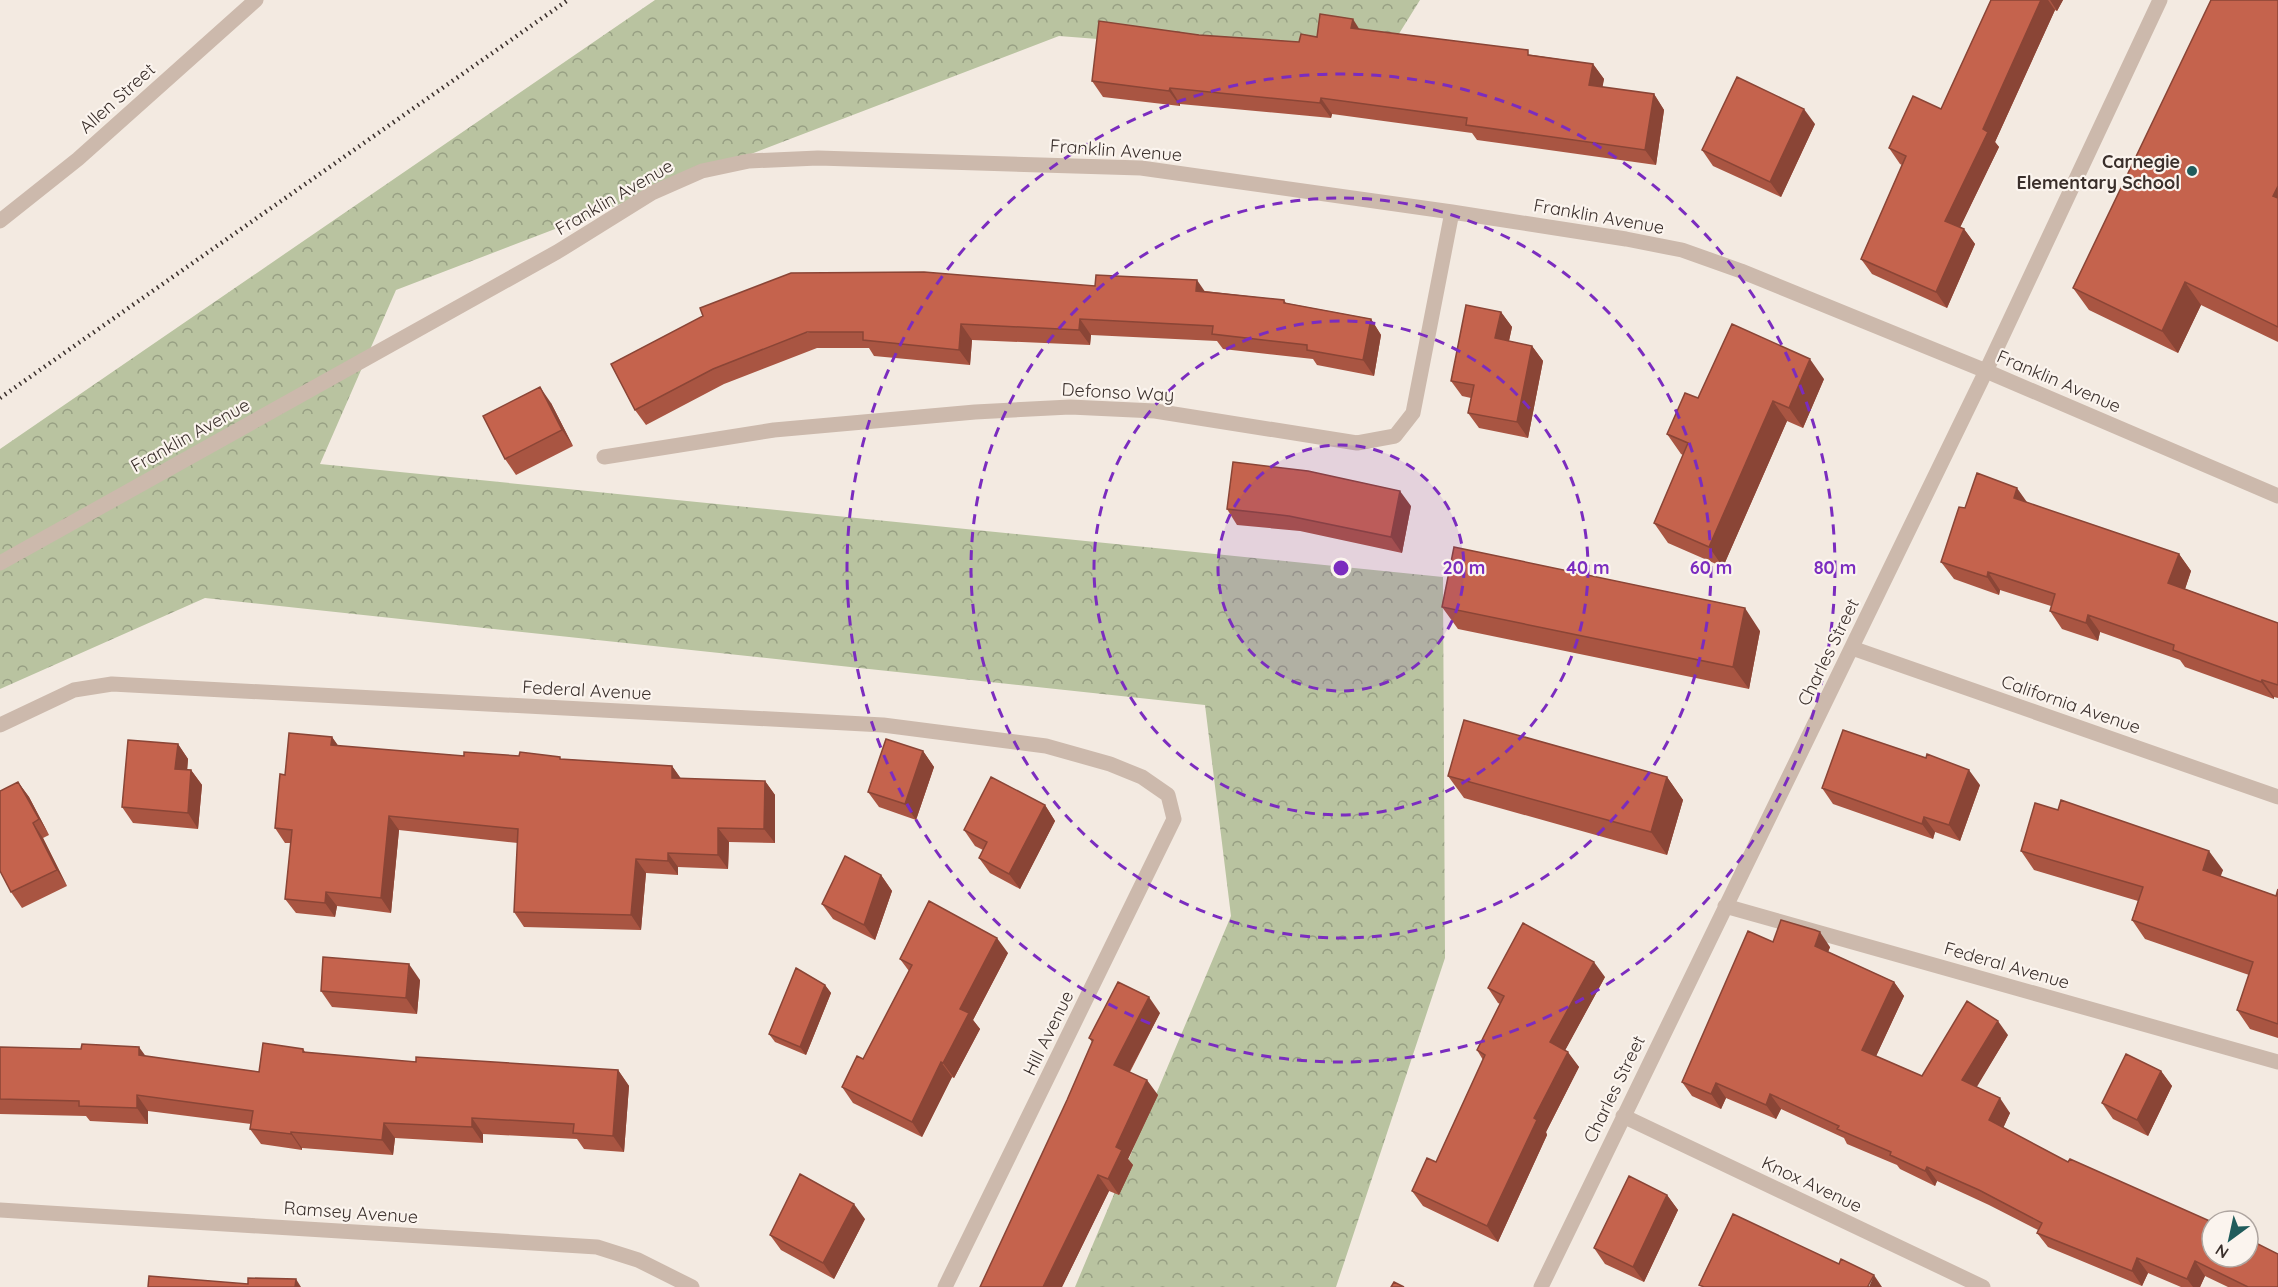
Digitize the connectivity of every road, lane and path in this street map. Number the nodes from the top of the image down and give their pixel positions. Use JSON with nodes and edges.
{"nodes":[{"id":1,"x":256,"y":0,"type":"edge"},
{"id":2,"x":2160,"y":0,"type":"edge"},
{"id":3,"x":1452,"y":212,"type":"junction"},
{"id":4,"x":0,"y":221,"type":"edge"},
{"id":5,"x":1986,"y":371,"type":"junction"},
{"id":6,"x":604,"y":457,"type":"dead end"},
{"id":7,"x":2278,"y":496,"type":"edge"},
{"id":8,"x":0,"y":563,"type":"edge"},
{"id":9,"x":1852,"y":648,"type":"junction"},
{"id":10,"x":0,"y":725,"type":"edge"},
{"id":11,"x":1168,"y":795,"type":"joint"},
{"id":12,"x":2278,"y":797,"type":"edge"},
{"id":13,"x":1725,"y":906,"type":"junction"},
{"id":14,"x":2278,"y":1062,"type":"edge"},
{"id":15,"x":1623,"y":1116,"type":"junction"},
{"id":16,"x":0,"y":1210,"type":"edge"},
{"id":17,"x":692,"y":1287,"type":"edge"},
{"id":18,"x":945,"y":1287,"type":"edge"},
{"id":19,"x":1541,"y":1287,"type":"edge"},
{"id":20,"x":1983,"y":1287,"type":"edge"}],
"edges":[{"from":1,"to":4,"type":"street","name":"Allen Street"},
{"from":2,"to":5,"type":"street","name":"Charles Street"},
{"from":3,"to":5,"type":"street","name":"Franklin Avenue"},
{"from":3,"to":6,"type":"street","name":"Defonso Way"},
{"from":3,"to":8,"type":"street","name":"Franklin Avenue"},
{"from":5,"to":7,"type":"street","name":"Franklin Avenue"},
{"from":5,"to":9,"type":"street","name":"Charles Street"},
{"from":9,"to":12,"type":"street","name":"California Avenue"},
{"from":9,"to":13,"type":"street","name":"Charles Street"},
{"from":10,"to":11,"type":"street","name":"Federal Avenue"},
{"from":11,"to":18,"type":"street","name":"Hill Avenue"},
{"from":13,"to":14,"type":"street","name":"Federal Avenue"},
{"from":13,"to":15,"type":"street","name":"Charles Street"},
{"from":15,"to":19,"type":"street","name":"Charles Street"},
{"from":15,"to":20,"type":"street","name":"Knox Avenue"},
{"from":16,"to":17,"type":"street","name":"Ramsey Avenue"}]}
